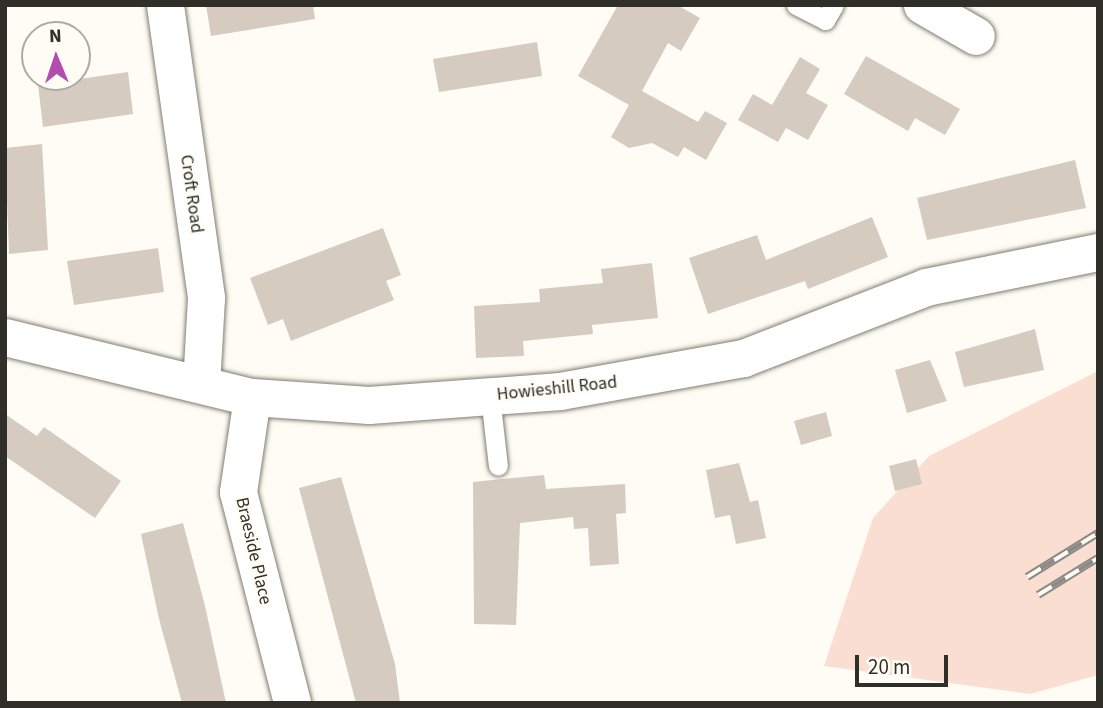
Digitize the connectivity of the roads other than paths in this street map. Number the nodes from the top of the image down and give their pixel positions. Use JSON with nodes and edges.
{"nodes":[{"id":1,"x":165,"y":5,"type":"edge"},
{"id":2,"x":796,"y":5,"type":"edge"},
{"id":3,"x":834,"y":5,"type":"edge"},
{"id":4,"x":922,"y":5,"type":"edge"},
{"id":5,"x":976,"y":36,"type":"dead end"},
{"id":6,"x":1098,"y":252,"type":"edge"},
{"id":7,"x":5,"y":337,"type":"edge"},
{"id":8,"x":201,"y":384,"type":"junction"},
{"id":9,"x":490,"y":396,"type":"junction"},
{"id":10,"x":251,"y":397,"type":"junction"},
{"id":11,"x":498,"y":466,"type":"dead end"},
{"id":12,"x":292,"y":703,"type":"edge"}],
"edges":[{"from":1,"to":8,"type":"street","name":"Croft Road"},
{"from":2,"to":3,"type":"lane"},
{"from":4,"to":5,"type":"street"},
{"from":6,"to":9,"type":"street","name":"Howieshill Road"},
{"from":7,"to":8,"type":"street","name":"Howieshill Road"},
{"from":8,"to":10,"type":"street","name":"Howieshill Road"},
{"from":9,"to":10,"type":"street","name":"Howieshill Road"},
{"from":9,"to":11,"type":"lane"},
{"from":10,"to":12,"type":"street","name":"Braeside Place"}]}
